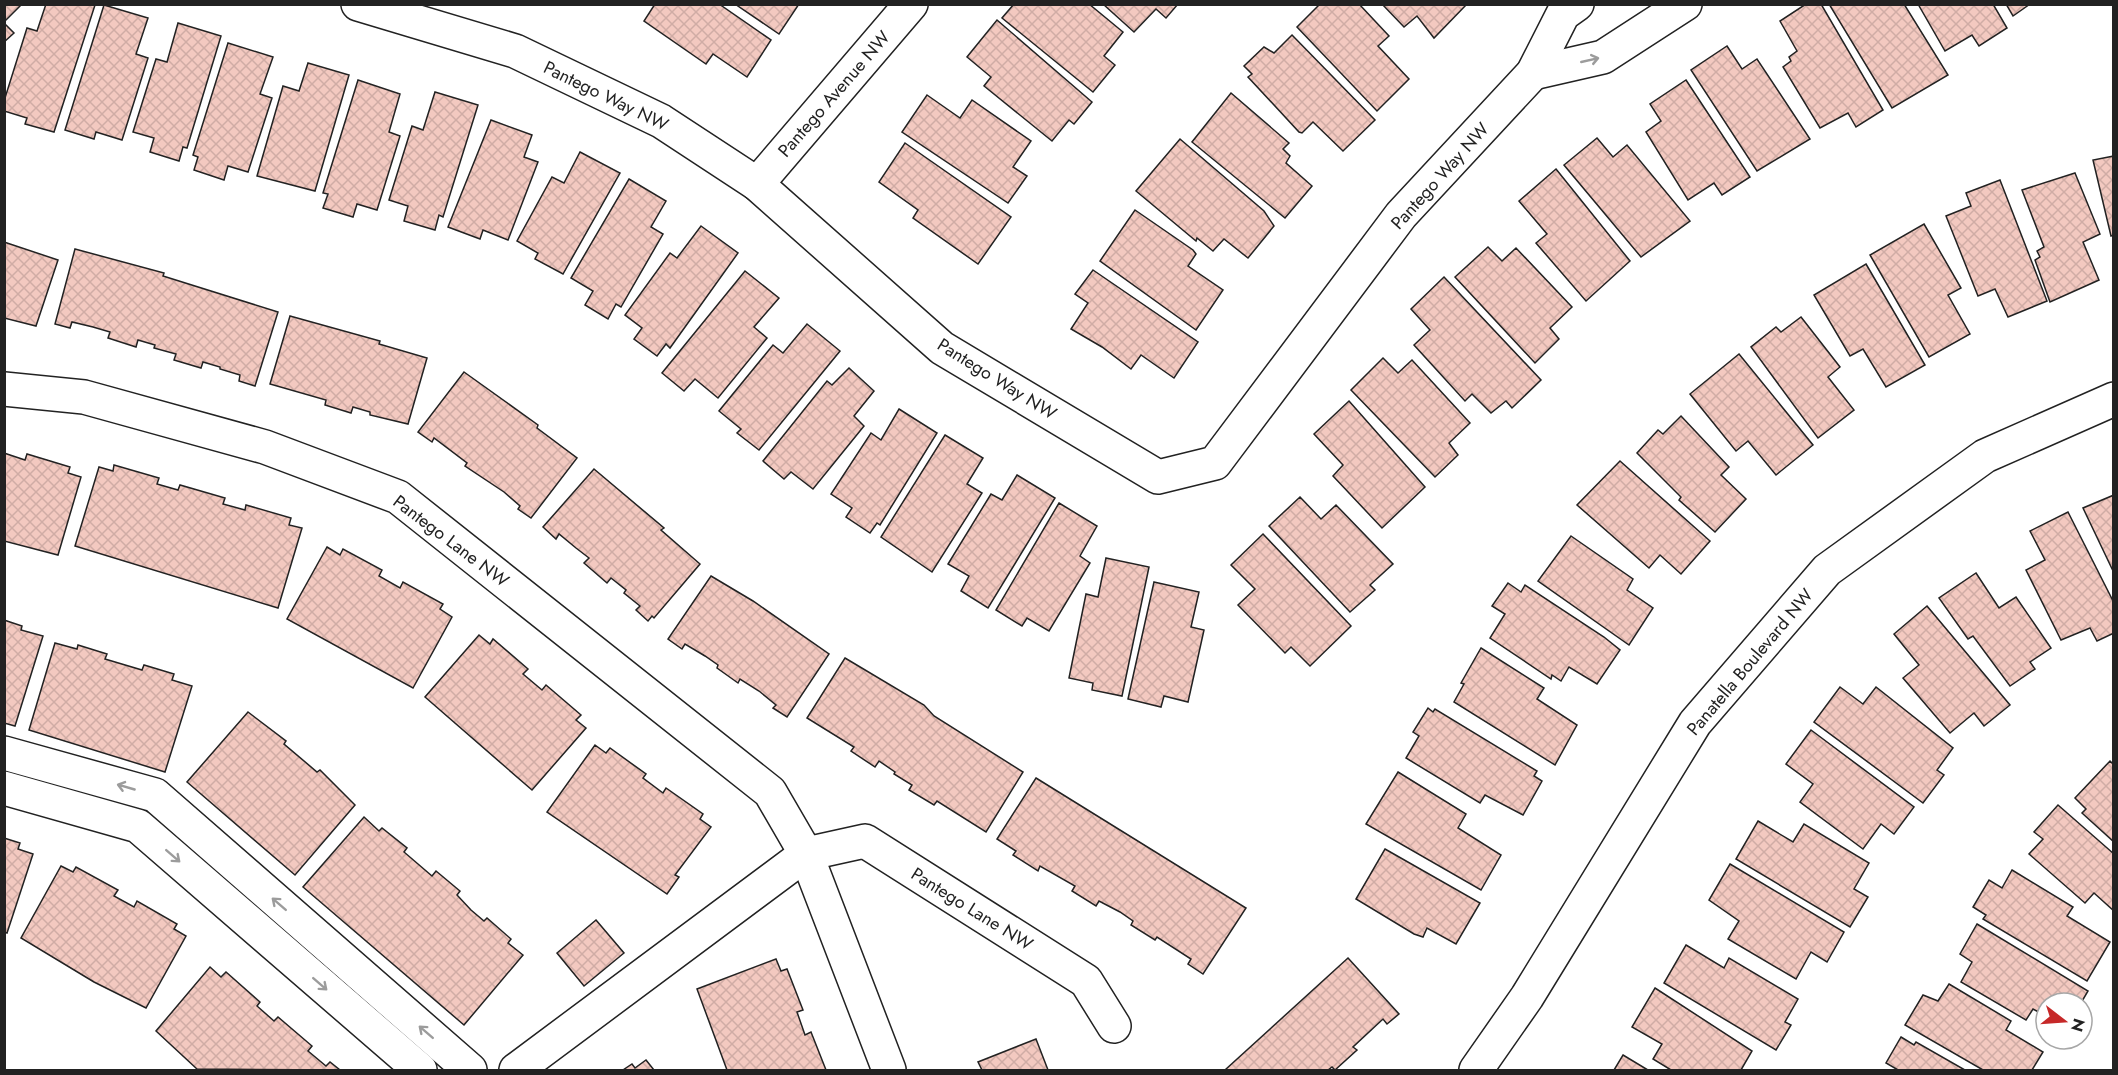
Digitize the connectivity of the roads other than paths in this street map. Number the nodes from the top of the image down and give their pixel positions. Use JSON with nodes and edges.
{"nodes":[{"id":1,"x":358,"y":4,"type":"edge"},
{"id":2,"x":911,"y":4,"type":"edge"},
{"id":3,"x":1577,"y":4,"type":"edge"},
{"id":4,"x":1685,"y":4,"type":"edge"},
{"id":5,"x":1533,"y":74,"type":"junction"},
{"id":6,"x":757,"y":184,"type":"junction"},
{"id":7,"x":4,"y":390,"type":"edge"},
{"id":8,"x":2114,"y":399,"type":"edge"},
{"id":9,"x":4,"y":753,"type":"edge"},
{"id":10,"x":4,"y":788,"type":"edge"},
{"id":11,"x":806,"y":854,"type":"junction"},
{"id":12,"x":1114,"y":1026,"type":"dead end"},
{"id":13,"x":420,"y":1071,"type":"edge"},
{"id":14,"x":470,"y":1071,"type":"edge"},
{"id":15,"x":516,"y":1071,"type":"edge"},
{"id":16,"x":889,"y":1071,"type":"edge"},
{"id":17,"x":1476,"y":1071,"type":"edge"}],
"edges":[{"from":1,"to":6,"type":"street","name":"Pantego Way NW"},
{"from":2,"to":6,"type":"street","name":"Pantego Avenue NW"},
{"from":3,"to":5,"type":"street","name":"Pantego Way NW"},
{"from":5,"to":4,"type":"street","one_way":true},
{"from":5,"to":6,"type":"street","name":"Pantego Way NW"},
{"from":7,"to":11,"type":"street","name":"Pantego Lane NW"},
{"from":8,"to":17,"type":"street","name":"Panatella Boulevard NW"},
{"from":14,"to":9,"type":"street","one_way":true},
{"from":10,"to":13,"type":"street","one_way":true},
{"from":11,"to":12,"type":"street","name":"Pantego Lane NW"},
{"from":11,"to":15,"type":"street","name":"Pantego Lane NW"},
{"from":11,"to":16,"type":"street","name":"Pantego Lane NW"}]}
